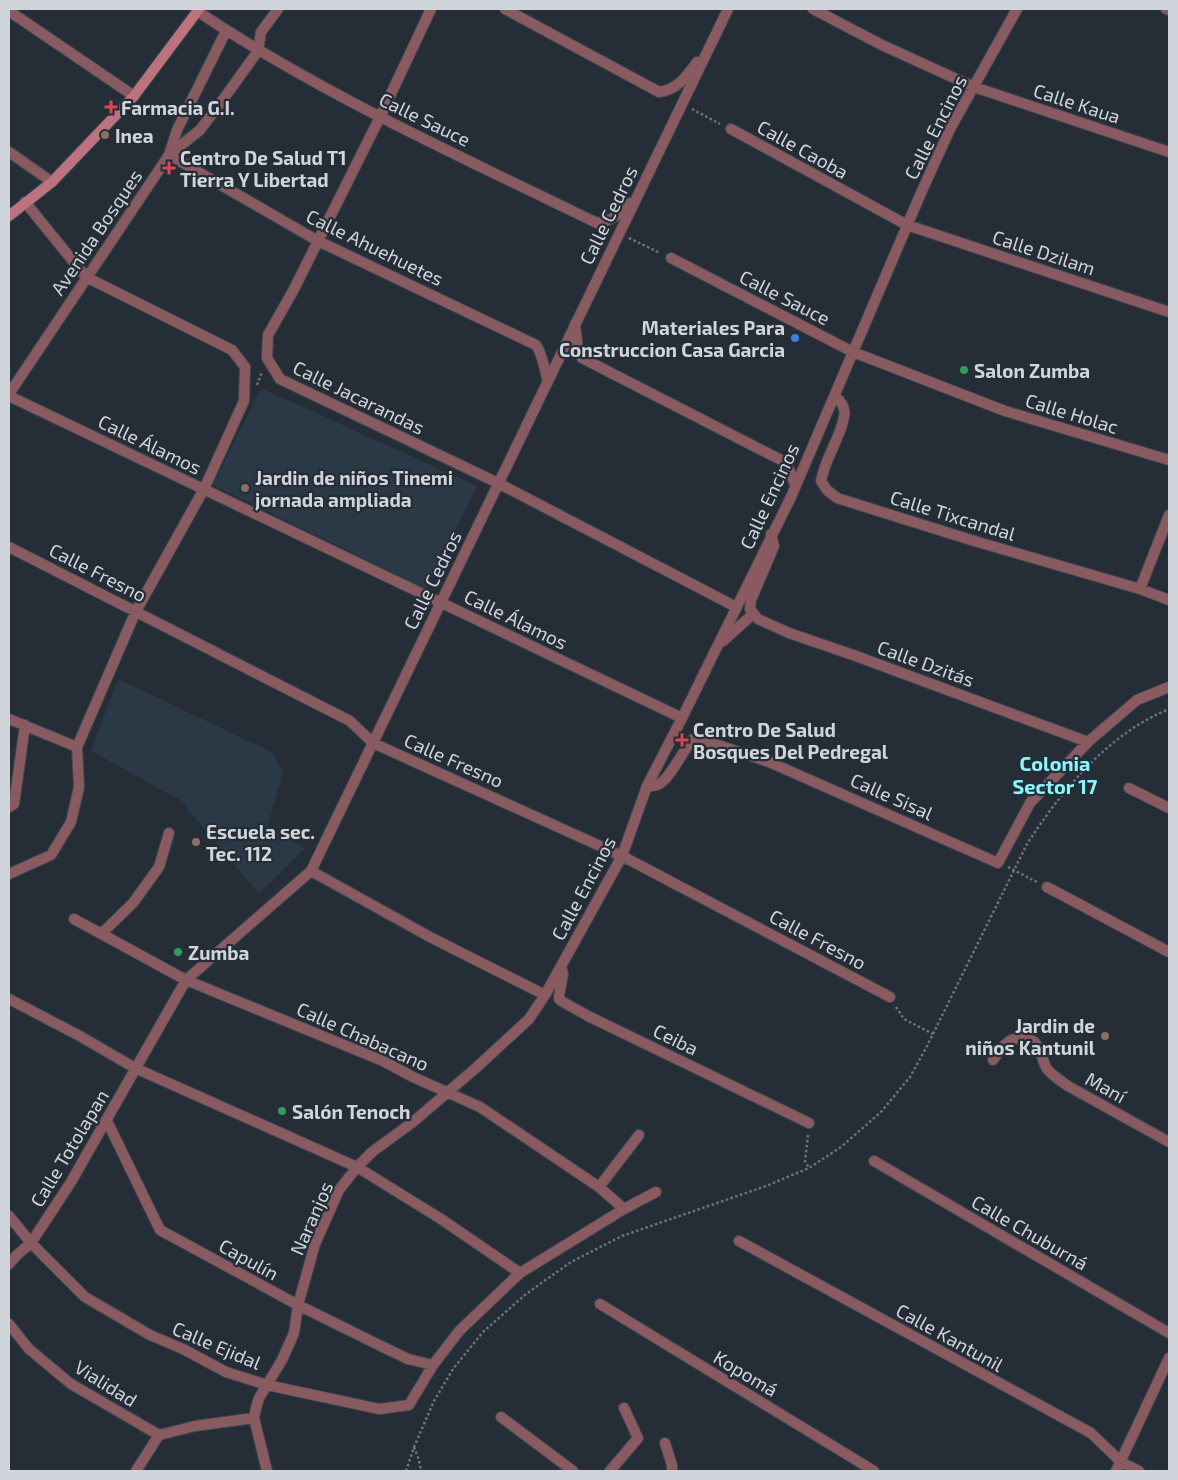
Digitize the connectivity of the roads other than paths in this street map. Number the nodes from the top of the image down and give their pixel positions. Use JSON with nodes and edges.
{"nodes":[{"id":1,"x":278,"y":9,"type":"edge"},
{"id":2,"x":431,"y":9,"type":"edge"},
{"id":3,"x":505,"y":9,"type":"edge"},
{"id":4,"x":728,"y":9,"type":"edge"},
{"id":5,"x":813,"y":9,"type":"edge"},
{"id":6,"x":1017,"y":9,"type":"edge"},
{"id":7,"x":198,"y":10,"type":"edge"},
{"id":8,"x":9,"y":11,"type":"edge"},
{"id":9,"x":226,"y":31,"type":"junction"},
{"id":10,"x":709,"y":48,"type":"junction"},
{"id":11,"x":258,"y":51,"type":"junction"},
{"id":12,"x":974,"y":88,"type":"junction"},
{"id":13,"x":134,"y":96,"type":"junction"},
{"id":14,"x":380,"y":117,"type":"junction"},
{"id":15,"x":730,"y":129,"type":"road end"},
{"id":16,"x":9,"y":152,"type":"edge"},
{"id":17,"x":1169,"y":152,"type":"edge"},
{"id":18,"x":169,"y":155,"type":"junction"},
{"id":19,"x":52,"y":182,"type":"junction"},
{"id":20,"x":637,"y":195,"type":"junction"},
{"id":21,"x":25,"y":202,"type":"junction"},
{"id":22,"x":9,"y":216,"type":"edge"},
{"id":23,"x":908,"y":225,"type":"junction"},
{"id":24,"x":318,"y":241,"type":"junction"},
{"id":25,"x":671,"y":258,"type":"road end"},
{"id":26,"x":86,"y":276,"type":"junction"},
{"id":27,"x":1169,"y":312,"type":"edge"},
{"id":28,"x":575,"y":324,"type":"junction"},
{"id":29,"x":853,"y":352,"type":"junction"},
{"id":30,"x":548,"y":380,"type":"junction"},
{"id":31,"x":9,"y":395,"type":"edge"},
{"id":32,"x":835,"y":396,"type":"junction"},
{"id":33,"x":1169,"y":460,"type":"edge"},
{"id":34,"x":498,"y":482,"type":"junction"},
{"id":35,"x":795,"y":485,"type":"junction"},
{"id":36,"x":204,"y":489,"type":"junction"},
{"id":37,"x":1169,"y":515,"type":"edge"},
{"id":38,"x":771,"y":534,"type":"junction"},
{"id":39,"x":9,"y":546,"type":"edge"},
{"id":40,"x":1140,"y":589,"type":"junction"},
{"id":41,"x":1169,"y":600,"type":"edge"},
{"id":42,"x":440,"y":602,"type":"junction"},
{"id":43,"x":736,"y":607,"type":"junction"},
{"id":44,"x":136,"y":610,"type":"junction"},
{"id":45,"x":753,"y":614,"type":"junction"},
{"id":46,"x":717,"y":647,"type":"junction"},
{"id":47,"x":1169,"y":688,"type":"edge"},
{"id":48,"x":9,"y":718,"type":"edge"},
{"id":49,"x":682,"y":718,"type":"junction"},
{"id":50,"x":25,"y":724,"type":"junction"},
{"id":51,"x":1088,"y":742,"type":"junction"},
{"id":52,"x":373,"y":743,"type":"junction"},
{"id":53,"x":77,"y":747,"type":"junction"},
{"id":54,"x":647,"y":786,"type":"junction"},
{"id":55,"x":1129,"y":788,"type":"dead end"},
{"id":56,"x":9,"y":807,"type":"edge"},
{"id":57,"x":1169,"y":808,"type":"edge"},
{"id":58,"x":170,"y":833,"type":"dead end"},
{"id":59,"x":622,"y":856,"type":"junction"},
{"id":60,"x":311,"y":870,"type":"junction"},
{"id":61,"x":9,"y":874,"type":"edge"},
{"id":62,"x":1047,"y":887,"type":"road end"},
{"id":63,"x":74,"y":919,"type":"dead end"},
{"id":64,"x":101,"y":934,"type":"junction"},
{"id":65,"x":1169,"y":952,"type":"edge"},
{"id":66,"x":561,"y":966,"type":"junction"},
{"id":67,"x":186,"y":980,"type":"junction"},
{"id":68,"x":545,"y":995,"type":"junction"},
{"id":69,"x":890,"y":997,"type":"road end"},
{"id":70,"x":9,"y":999,"type":"edge"},
{"id":71,"x":994,"y":1060,"type":"dead end"},
{"id":72,"x":135,"y":1068,"type":"junction"},
{"id":73,"x":447,"y":1093,"type":"junction"},
{"id":74,"x":107,"y":1121,"type":"junction"},
{"id":75,"x":809,"y":1123,"type":"road end"},
{"id":76,"x":639,"y":1135,"type":"dead end"},
{"id":77,"x":1169,"y":1142,"type":"edge"},
{"id":78,"x":874,"y":1161,"type":"dead end"},
{"id":79,"x":357,"y":1167,"type":"junction"},
{"id":80,"x":600,"y":1187,"type":"junction"},
{"id":81,"x":656,"y":1192,"type":"dead end"},
{"id":82,"x":624,"y":1209,"type":"junction"},
{"id":83,"x":9,"y":1216,"type":"edge"},
{"id":84,"x":739,"y":1241,"type":"dead end"},
{"id":85,"x":32,"y":1243,"type":"junction"},
{"id":86,"x":9,"y":1264,"type":"edge"},
{"id":87,"x":520,"y":1273,"type":"junction"},
{"id":88,"x":600,"y":1304,"type":"dead end"},
{"id":89,"x":298,"y":1305,"type":"junction"},
{"id":90,"x":9,"y":1324,"type":"edge"},
{"id":91,"x":1169,"y":1333,"type":"edge"},
{"id":92,"x":1169,"y":1358,"type":"edge"},
{"id":93,"x":433,"y":1365,"type":"junction"},
{"id":94,"x":267,"y":1385,"type":"junction"},
{"id":95,"x":624,"y":1408,"type":"dead end"},
{"id":96,"x":501,"y":1417,"type":"dead end"},
{"id":97,"x":254,"y":1418,"type":"junction"},
{"id":98,"x":160,"y":1435,"type":"junction"},
{"id":99,"x":665,"y":1443,"type":"dead end"},
{"id":100,"x":1119,"y":1466,"type":"edge"},
{"id":101,"x":136,"y":1471,"type":"edge"},
{"id":102,"x":267,"y":1471,"type":"edge"},
{"id":103,"x":573,"y":1471,"type":"edge"},
{"id":104,"x":610,"y":1471,"type":"edge"},
{"id":105,"x":672,"y":1471,"type":"edge"},
{"id":106,"x":874,"y":1471,"type":"edge"},
{"id":107,"x":1139,"y":1471,"type":"edge"}],
"edges":[{"from":1,"to":11,"type":"street"},
{"from":2,"to":14,"type":"street","name":"Calle Jacarandas"},
{"from":3,"to":10,"type":"street"},
{"from":4,"to":10,"type":"street","name":"Calle Cedros"},
{"from":5,"to":12,"type":"street","name":"Calle Kaua"},
{"from":6,"to":12,"type":"street","name":"Calle Encinos"},
{"from":7,"to":9,"type":"street","name":"Calle Sauce"},
{"from":7,"to":13,"type":"street"},
{"from":8,"to":13,"type":"street"},
{"from":9,"to":11,"type":"street","name":"Calle Sauce"},
{"from":9,"to":18,"type":"street","name":"Avenida Bosques"},
{"from":10,"to":20,"type":"street","name":"Calle Cedros"},
{"from":11,"to":14,"type":"street","name":"Calle Sauce"},
{"from":11,"to":18,"type":"street"},
{"from":12,"to":17,"type":"street","name":"Calle Kaua"},
{"from":12,"to":23,"type":"street","name":"Calle Encinos"},
{"from":13,"to":19,"type":"street"},
{"from":14,"to":20,"type":"street","name":"Calle Sauce"},
{"from":14,"to":24,"type":"street","name":"Calle Jacarandas"},
{"from":15,"to":23,"type":"street","name":"Calle Caoba"},
{"from":16,"to":19,"type":"street"},
{"from":18,"to":24,"type":"street","name":"Calle Ahuehuetes"},
{"from":18,"to":26,"type":"street","name":"Avenida Bosques"},
{"from":19,"to":21,"type":"street"},
{"from":20,"to":28,"type":"street","name":"Calle Cedros"},
{"from":21,"to":22,"type":"street"},
{"from":21,"to":26,"type":"street"},
{"from":23,"to":27,"type":"street","name":"Calle Dzilam"},
{"from":23,"to":29,"type":"street","name":"Calle Encinos"},
{"from":24,"to":30,"type":"street","name":"Calle Ahuehuetes"},
{"from":24,"to":34,"type":"street","name":"Calle Jacarandas"},
{"from":25,"to":29,"type":"street","name":"Calle Sauce"},
{"from":26,"to":31,"type":"street","name":"Avenida Bosques"},
{"from":26,"to":36,"type":"street"},
{"from":28,"to":30,"type":"street","name":"Calle Cedros"},
{"from":28,"to":35,"type":"street"},
{"from":29,"to":32,"type":"street","name":"Calle Encinos"},
{"from":29,"to":33,"type":"street","name":"Calle Holac"},
{"from":30,"to":34,"type":"street","name":"Calle Cedros"},
{"from":31,"to":36,"type":"street","name":"Calle Álamos"},
{"from":32,"to":35,"type":"street","name":"Calle Encinos"},
{"from":32,"to":40,"type":"street","name":"Calle Tixcandal"},
{"from":34,"to":42,"type":"street","name":"Calle Cedros"},
{"from":34,"to":43,"type":"street","name":"Calle Jacarandas"},
{"from":35,"to":38,"type":"street","name":"Calle Encinos"},
{"from":36,"to":42,"type":"street","name":"Calle Álamos"},
{"from":36,"to":44,"type":"street"},
{"from":37,"to":40,"type":"street"},
{"from":38,"to":43,"type":"street","name":"Calle Encinos"},
{"from":38,"to":45,"type":"street"},
{"from":39,"to":44,"type":"street","name":"Calle Fresno"},
{"from":40,"to":41,"type":"street","name":"Calle Tixcandal"},
{"from":42,"to":49,"type":"street","name":"Calle Álamos"},
{"from":42,"to":52,"type":"street","name":"Calle Cedros"},
{"from":43,"to":46,"type":"street","name":"Calle Encinos"},
{"from":44,"to":52,"type":"street","name":"Calle Fresno"},
{"from":44,"to":53,"type":"street"},
{"from":45,"to":46,"type":"street"},
{"from":45,"to":51,"type":"street","name":"Calle Dzitás"},
{"from":46,"to":49,"type":"street","name":"Calle Encinos"},
{"from":47,"to":51,"type":"street"},
{"from":48,"to":50,"type":"street"},
{"from":49,"to":54,"type":"street","name":"Calle Encinos"},
{"from":50,"to":53,"type":"street"},
{"from":50,"to":56,"type":"street"},
{"from":51,"to":54,"type":"street","name":"Calle Sisal"},
{"from":52,"to":59,"type":"street","name":"Calle Fresno"},
{"from":52,"to":60,"type":"street","name":"Calle Cedros"},
{"from":53,"to":61,"type":"street"},
{"from":54,"to":59,"type":"street","name":"Calle Encinos"},
{"from":55,"to":57,"type":"street"},
{"from":58,"to":64,"type":"street"},
{"from":59,"to":66,"type":"street","name":"Calle Encinos"},
{"from":59,"to":69,"type":"street","name":"Calle Fresno"},
{"from":60,"to":67,"type":"street","name":"Calle Cedros"},
{"from":60,"to":68,"type":"street"},
{"from":62,"to":65,"type":"street"},
{"from":63,"to":64,"type":"street","name":"Calle Chabacano"},
{"from":64,"to":67,"type":"street","name":"Calle Chabacano"},
{"from":66,"to":68,"type":"street","name":"Calle Encinos"},
{"from":66,"to":75,"type":"street","name":"Ceiba"},
{"from":67,"to":72,"type":"street","name":"Calle Cedros"},
{"from":67,"to":73,"type":"street","name":"Calle Chabacano"},
{"from":68,"to":73,"type":"street","name":"Naranjos"},
{"from":70,"to":72,"type":"street"},
{"from":71,"to":77,"type":"street","name":"Maní"},
{"from":72,"to":74,"type":"street","name":"Calle Totolapan"},
{"from":72,"to":79,"type":"street"},
{"from":73,"to":79,"type":"street","name":"Naranjos"},
{"from":73,"to":80,"type":"street","name":"Calle Chabacano"},
{"from":74,"to":85,"type":"street","name":"Calle Totolapan"},
{"from":74,"to":89,"type":"street","name":"Capulín"},
{"from":76,"to":80,"type":"street"},
{"from":78,"to":91,"type":"street","name":"Calle Chuburná"},
{"from":79,"to":87,"type":"street"},
{"from":79,"to":89,"type":"street","name":"Naranjos"},
{"from":80,"to":82,"type":"street","name":"Calle Chabacano"},
{"from":81,"to":82,"type":"street"},
{"from":82,"to":87,"type":"street"},
{"from":83,"to":85,"type":"street","name":"Calle Ejidal"},
{"from":84,"to":100,"type":"street","name":"Calle Kantunil"},
{"from":85,"to":86,"type":"street","name":"Calle Totolapan"},
{"from":85,"to":94,"type":"street","name":"Calle Ejidal"},
{"from":87,"to":93,"type":"street"},
{"from":88,"to":106,"type":"street","name":"Kopomá"},
{"from":89,"to":93,"type":"street","name":"Capulín"},
{"from":89,"to":94,"type":"street","name":"Naranjos"},
{"from":90,"to":98,"type":"street","name":"Vialidad"},
{"from":92,"to":100,"type":"street"},
{"from":93,"to":94,"type":"street","name":"Calle Ejidal"},
{"from":94,"to":97,"type":"street","name":"Naranjos"},
{"from":95,"to":104,"type":"street"},
{"from":96,"to":103,"type":"street"},
{"from":97,"to":98,"type":"street"},
{"from":97,"to":102,"type":"street"},
{"from":98,"to":101,"type":"street"},
{"from":99,"to":105,"type":"street"},
{"from":100,"to":107,"type":"street","name":"Calle Kantunil"}]}
